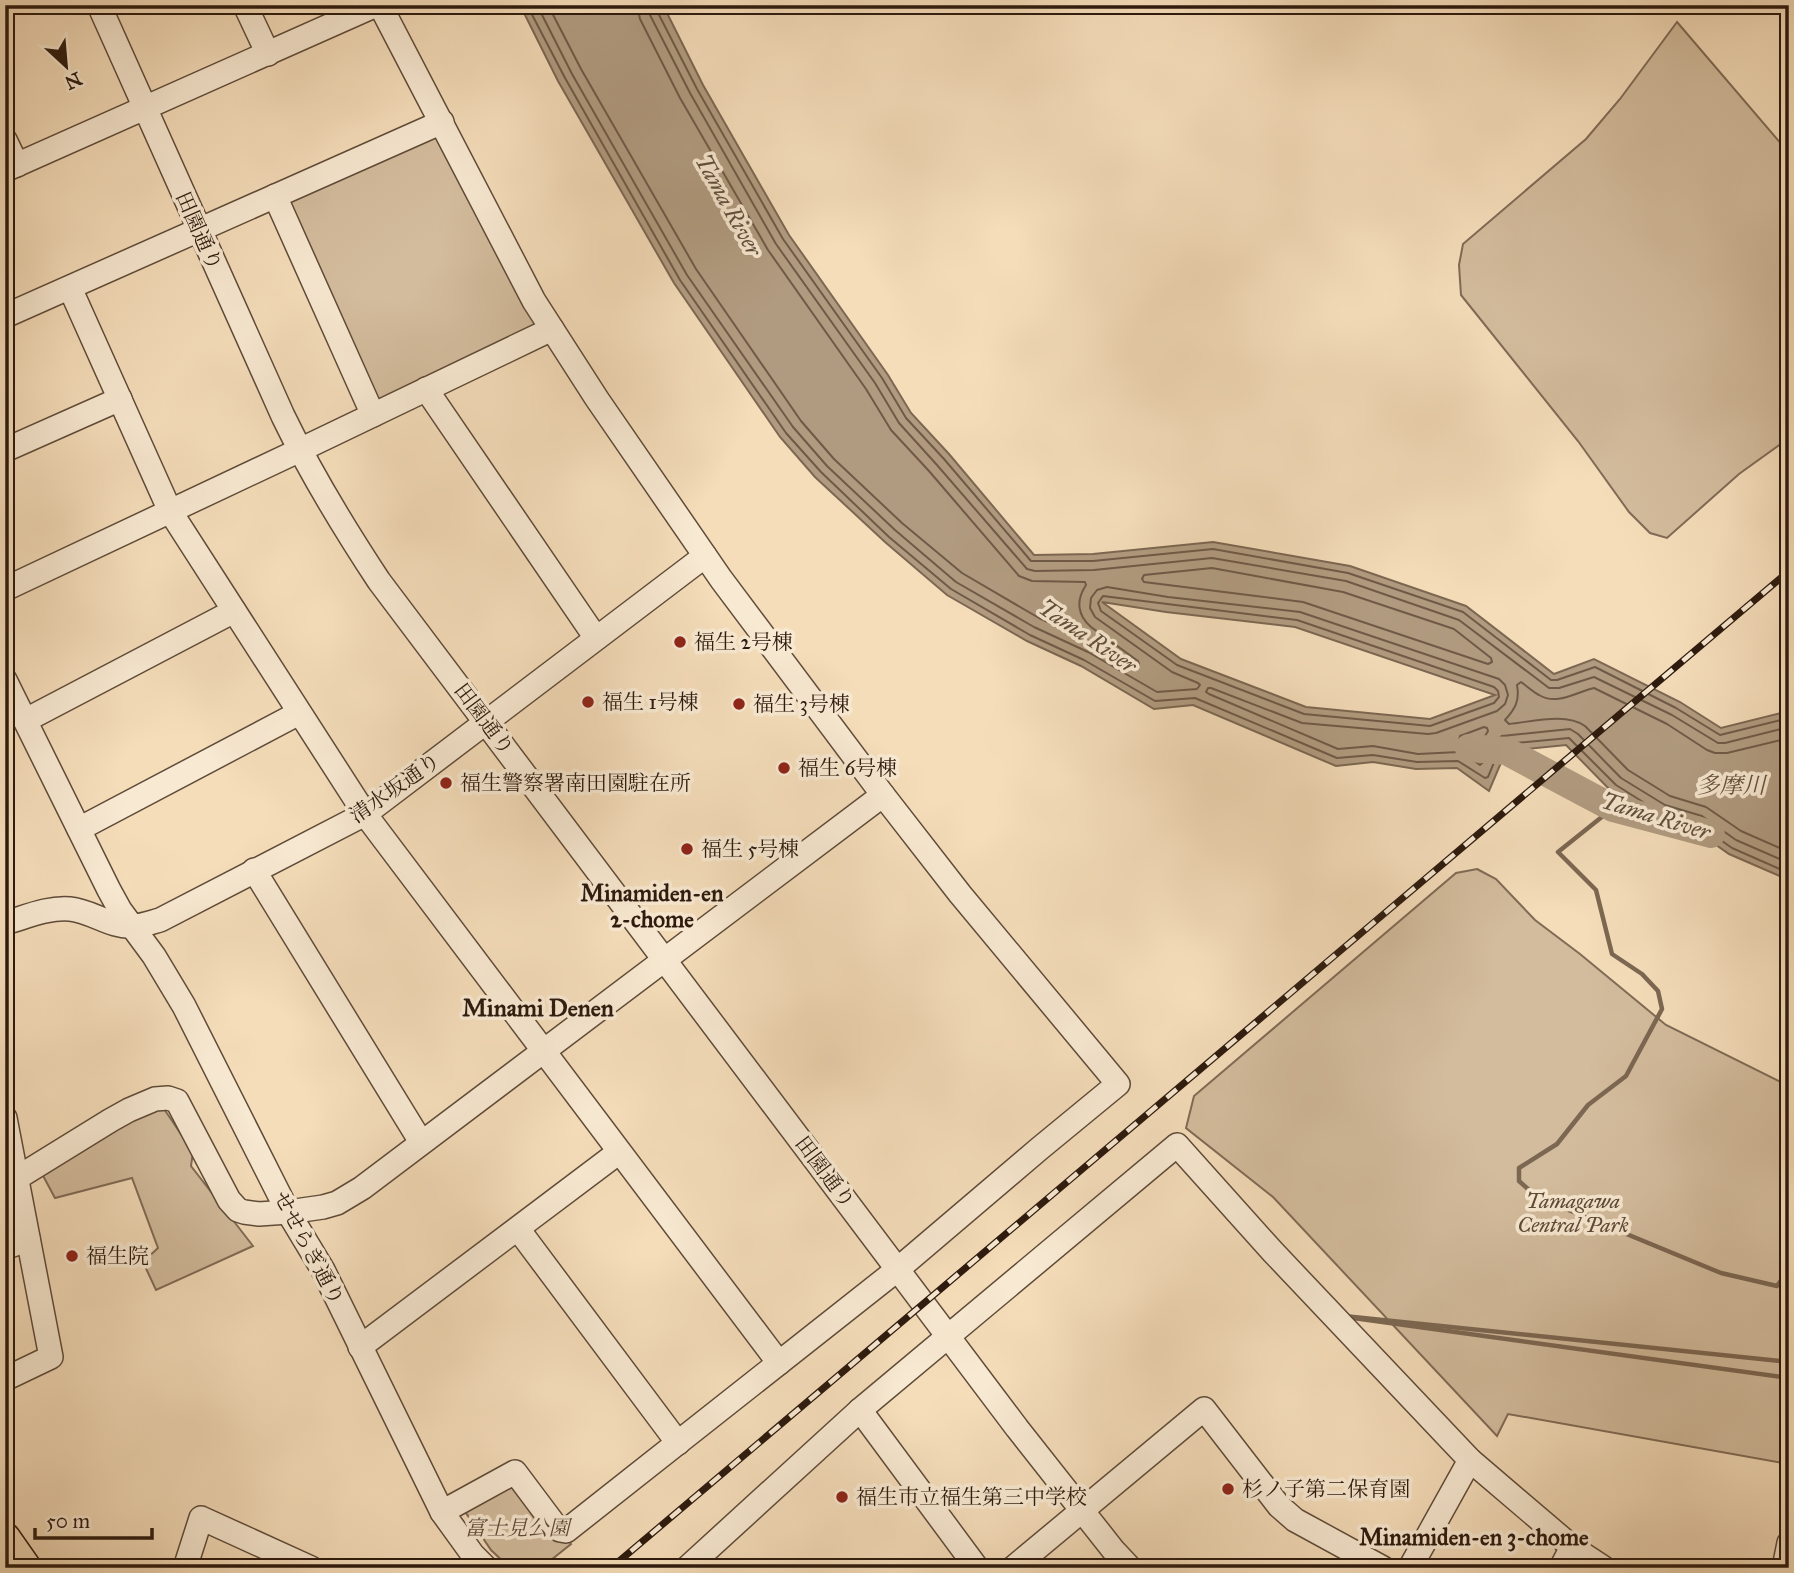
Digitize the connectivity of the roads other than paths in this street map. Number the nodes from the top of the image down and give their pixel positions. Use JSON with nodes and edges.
{"nodes":[{"id":1,"x":99,"y":5,"type":"edge"},
{"id":2,"x":245,"y":5,"type":"edge"},
{"id":3,"x":378,"y":5,"type":"edge"},
{"id":4,"x":268,"y":54,"type":"junction"},
{"id":5,"x":144,"y":108,"type":"junction"},
{"id":6,"x":442,"y":122,"type":"junction"},
{"id":7,"x":5,"y":139,"type":"edge"},
{"id":8,"x":11,"y":168,"type":"edge"},
{"id":9,"x":275,"y":196,"type":"junction"},
{"id":10,"x":199,"y":230,"type":"junction"},
{"id":11,"x":70,"y":288,"type":"junction"},
{"id":12,"x":5,"y":316,"type":"edge"},
{"id":13,"x":552,"y":329,"type":"junction"},
{"id":14,"x":426,"y":389,"type":"junction"},
{"id":15,"x":120,"y":399,"type":"junction"},
{"id":16,"x":373,"y":415,"type":"junction"},
{"id":17,"x":5,"y":450,"type":"edge"},
{"id":18,"x":300,"y":450,"type":"junction"},
{"id":19,"x":170,"y":511,"type":"junction"},
{"id":20,"x":705,"y":556,"type":"junction"},
{"id":21,"x":5,"y":589,"type":"edge"},
{"id":22,"x":234,"y":611,"type":"junction"},
{"id":23,"x":596,"y":638,"type":"junction"},
{"id":24,"x":5,"y":680,"type":"edge"},
{"id":25,"x":299,"y":713,"type":"junction"},
{"id":26,"x":26,"y":720,"type":"junction"},
{"id":27,"x":486,"y":721,"type":"junction"},
{"id":28,"x":883,"y":795,"type":"junction"},
{"id":29,"x":365,"y":814,"type":"junction"},
{"id":30,"x":79,"y":829,"type":"junction"},
{"id":31,"x":254,"y":870,"type":"junction"},
{"id":32,"x":5,"y":923,"type":"edge"},
{"id":33,"x":134,"y":926,"type":"junction"},
{"id":34,"x":665,"y":959,"type":"junction"},
{"id":35,"x":544,"y":1052,"type":"junction"},
{"id":36,"x":5,"y":1118,"type":"edge"},
{"id":37,"x":421,"y":1142,"type":"junction"},
{"id":38,"x":619,"y":1153,"type":"junction"},
{"id":39,"x":17,"y":1178,"type":"junction"},
{"id":40,"x":288,"y":1212,"type":"junction"},
{"id":41,"x":518,"y":1229,"type":"junction"},
{"id":42,"x":28,"y":1239,"type":"junction"},
{"id":43,"x":5,"y":1248,"type":"edge"},
{"id":44,"x":898,"y":1269,"type":"junction"},
{"id":45,"x":949,"y":1336,"type":"junction"},
{"id":46,"x":360,"y":1347,"type":"junction"},
{"id":47,"x":779,"y":1363,"type":"junction"},
{"id":48,"x":5,"y":1378,"type":"edge"},
{"id":49,"x":860,"y":1410,"type":"junction"},
{"id":50,"x":678,"y":1443,"type":"junction"},
{"id":51,"x":1471,"y":1460,"type":"junction"},
{"id":52,"x":1083,"y":1511,"type":"junction"},
{"id":53,"x":442,"y":1512,"type":"junction"},
{"id":54,"x":1789,"y":1543,"type":"edge"},
{"id":55,"x":1572,"y":1547,"type":"junction"},
{"id":56,"x":185,"y":1568,"type":"edge"},
{"id":57,"x":311,"y":1568,"type":"edge"},
{"id":58,"x":486,"y":1568,"type":"edge"},
{"id":59,"x":687,"y":1568,"type":"edge"},
{"id":60,"x":977,"y":1568,"type":"edge"},
{"id":61,"x":1013,"y":1568,"type":"edge"},
{"id":62,"x":1130,"y":1568,"type":"edge"},
{"id":63,"x":1383,"y":1568,"type":"edge"},
{"id":64,"x":1410,"y":1568,"type":"edge"},
{"id":65,"x":1560,"y":1568,"type":"edge"},
{"id":66,"x":1604,"y":1568,"type":"edge"},
{"id":67,"x":1784,"y":1568,"type":"edge"}],
"edges":[{"from":1,"to":5,"type":"street","name":"田園通り"},
{"from":2,"to":4,"type":"street"},
{"from":3,"to":4,"type":"street"},
{"from":3,"to":6,"type":"street"},
{"from":4,"to":5,"type":"street"},
{"from":5,"to":8,"type":"street"},
{"from":5,"to":10,"type":"street","name":"田園通り"},
{"from":6,"to":9,"type":"street"},
{"from":6,"to":13,"type":"street"},
{"from":7,"to":8,"type":"street"},
{"from":9,"to":10,"type":"street"},
{"from":9,"to":16,"type":"street"},
{"from":10,"to":11,"type":"street"},
{"from":10,"to":18,"type":"street","name":"田園通り"},
{"from":11,"to":12,"type":"street"},
{"from":11,"to":15,"type":"street"},
{"from":13,"to":14,"type":"street"},
{"from":13,"to":20,"type":"street"},
{"from":14,"to":16,"type":"street"},
{"from":14,"to":23,"type":"street"},
{"from":15,"to":17,"type":"street"},
{"from":15,"to":19,"type":"street"},
{"from":16,"to":18,"type":"street"},
{"from":18,"to":19,"type":"street"},
{"from":18,"to":27,"type":"street","name":"田園通り"},
{"from":19,"to":21,"type":"street"},
{"from":19,"to":22,"type":"street"},
{"from":20,"to":23,"type":"street","name":"清水坂通り"},
{"from":20,"to":28,"type":"street"},
{"from":22,"to":25,"type":"street"},
{"from":22,"to":26,"type":"street"},
{"from":23,"to":27,"type":"street","name":"清水坂通り"},
{"from":24,"to":26,"type":"street","name":"せせらぎ通り"},
{"from":25,"to":29,"type":"street"},
{"from":25,"to":30,"type":"street"},
{"from":26,"to":30,"type":"street","name":"せせらぎ通り"},
{"from":27,"to":29,"type":"street","name":"清水坂通り"},
{"from":27,"to":34,"type":"street","name":"田園通り"},
{"from":28,"to":34,"type":"street"},
{"from":28,"to":44,"type":"street"},
{"from":29,"to":31,"type":"street","name":"清水坂通り"},
{"from":29,"to":35,"type":"street"},
{"from":30,"to":33,"type":"street","name":"せせらぎ通り"},
{"from":31,"to":33,"type":"street","name":"清水坂通り"},
{"from":31,"to":37,"type":"street"},
{"from":32,"to":33,"type":"street","name":"清水坂通り"},
{"from":33,"to":40,"type":"street","name":"せせらぎ通り"},
{"from":34,"to":35,"type":"street"},
{"from":34,"to":44,"type":"street","name":"田園通り"},
{"from":35,"to":37,"type":"street"},
{"from":35,"to":38,"type":"street"},
{"from":36,"to":39,"type":"street"},
{"from":37,"to":40,"type":"street"},
{"from":38,"to":41,"type":"street"},
{"from":38,"to":47,"type":"street"},
{"from":39,"to":40,"type":"street"},
{"from":39,"to":42,"type":"street"},
{"from":40,"to":46,"type":"street","name":"せせらぎ通り"},
{"from":41,"to":46,"type":"street"},
{"from":41,"to":50,"type":"street"},
{"from":42,"to":43,"type":"street"},
{"from":42,"to":48,"type":"street"},
{"from":44,"to":45,"type":"street","name":"田園通り"},
{"from":44,"to":47,"type":"street"},
{"from":45,"to":49,"type":"street"},
{"from":45,"to":51,"type":"street"},
{"from":45,"to":52,"type":"street","name":"田園通り"},
{"from":46,"to":53,"type":"street","name":"せせらぎ通り"},
{"from":47,"to":50,"type":"street"},
{"from":49,"to":59,"type":"street"},
{"from":49,"to":60,"type":"street"},
{"from":50,"to":53,"type":"street"},
{"from":51,"to":55,"type":"street"},
{"from":51,"to":64,"type":"street"},
{"from":52,"to":61,"type":"street"},
{"from":52,"to":62,"type":"street","name":"田園通り"},
{"from":52,"to":63,"type":"street"},
{"from":53,"to":58,"type":"street","name":"せせらぎ通り"},
{"from":54,"to":67,"type":"street"},
{"from":55,"to":65,"type":"street"},
{"from":55,"to":66,"type":"street"},
{"from":56,"to":57,"type":"street"}]}
